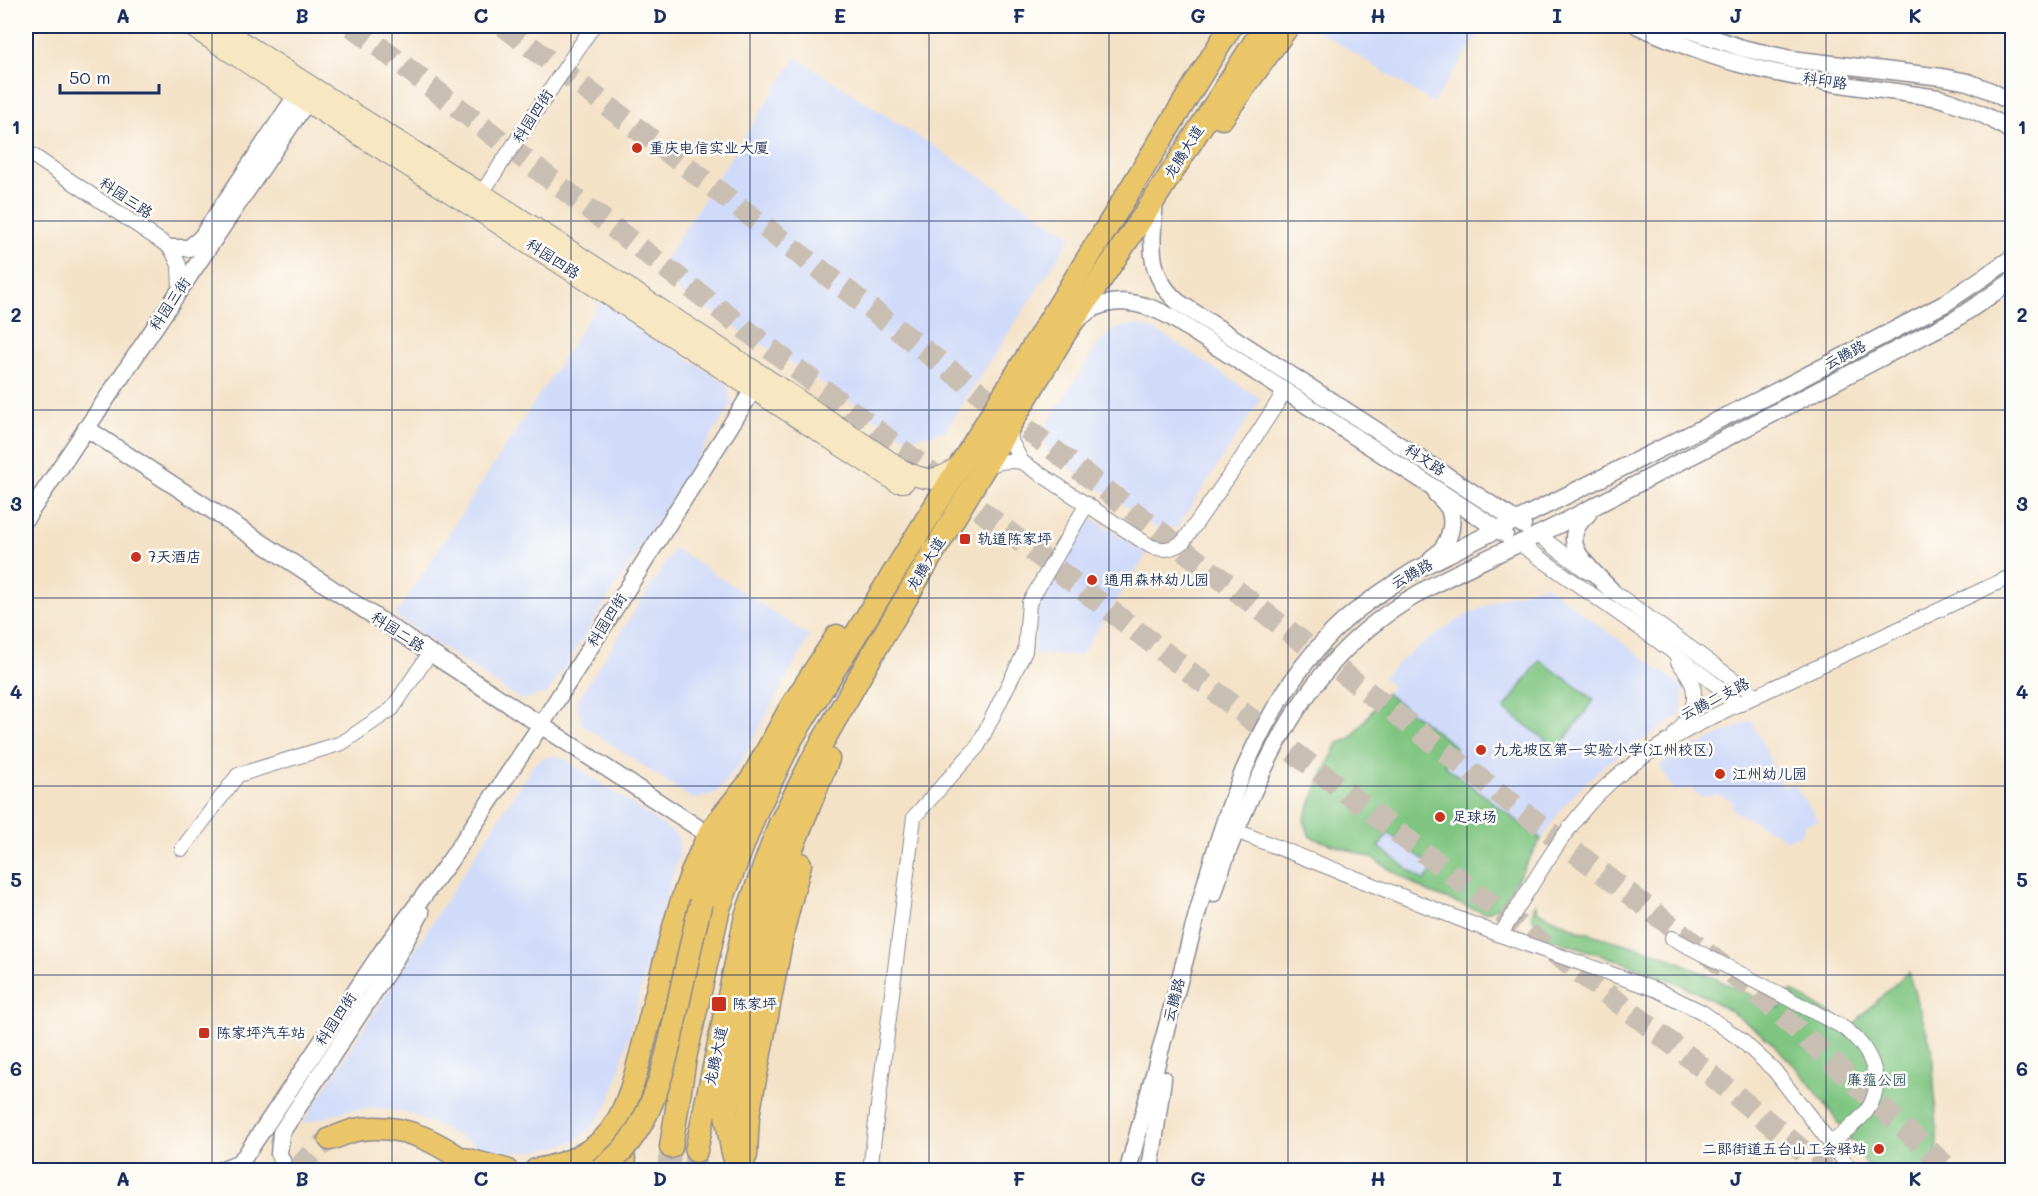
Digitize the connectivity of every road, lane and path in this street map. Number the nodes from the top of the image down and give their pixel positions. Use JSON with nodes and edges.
{"nodes":[{"id":1,"x":191,"y":26,"type":"edge"},
{"id":2,"x":218,"y":26,"type":"edge"},
{"id":3,"x":592,"y":26,"type":"edge"},
{"id":4,"x":1231,"y":26,"type":"edge"},
{"id":5,"x":1265,"y":26,"type":"edge"},
{"id":6,"x":1288,"y":26,"type":"edge"},
{"id":7,"x":1638,"y":26,"type":"edge"},
{"id":8,"x":1678,"y":26,"type":"edge"},
{"id":9,"x":305,"y":93,"type":"junction"},
{"id":10,"x":2013,"y":103,"type":"edge"},
{"id":11,"x":2013,"y":132,"type":"edge"},
{"id":12,"x":26,"y":151,"type":"edge"},
{"id":13,"x":1156,"y":197,"type":"junction"},
{"id":14,"x":477,"y":201,"type":"junction"},
{"id":15,"x":171,"y":248,"type":"junction"},
{"id":16,"x":2013,"y":258,"type":"edge"},
{"id":17,"x":2013,"y":281,"type":"edge"},
{"id":18,"x":180,"y":290,"type":"junction"},
{"id":19,"x":1065,"y":333,"type":"junction"},
{"id":20,"x":758,"y":382,"type":"junction"},
{"id":21,"x":1285,"y":391,"type":"junction"},
{"id":22,"x":1010,"y":426,"type":"junction"},
{"id":23,"x":86,"y":428,"type":"junction"},
{"id":24,"x":1022,"y":462,"type":"junction"},
{"id":25,"x":958,"y":467,"type":"junction"},
{"id":26,"x":984,"y":468,"type":"junction"},
{"id":27,"x":1425,"y":482,"type":"junction"},
{"id":28,"x":1601,"y":503,"type":"junction"},
{"id":29,"x":1087,"y":504,"type":"junction"},
{"id":30,"x":26,"y":518,"type":"edge"},
{"id":31,"x":1517,"y":521,"type":"junction"},
{"id":32,"x":1499,"y":530,"type":"junction"},
{"id":33,"x":1538,"y":535,"type":"junction"},
{"id":34,"x":1520,"y":544,"type":"junction"},
{"id":35,"x":897,"y":566,"type":"junction"},
{"id":36,"x":1414,"y":571,"type":"junction"},
{"id":37,"x":2013,"y":576,"type":"edge"},
{"id":38,"x":1611,"y":590,"type":"junction"},
{"id":39,"x":1658,"y":641,"type":"junction"},
{"id":40,"x":430,"y":653,"type":"junction"},
{"id":41,"x":873,"y":653,"type":"junction"},
{"id":42,"x":1756,"y":696,"type":"junction"},
{"id":43,"x":1741,"y":704,"type":"junction"},
{"id":44,"x":541,"y":725,"type":"junction"},
{"id":45,"x":1666,"y":743,"type":"junction"},
{"id":46,"x":819,"y":781,"type":"junction"},
{"id":47,"x":750,"y":782,"type":"junction"},
{"id":48,"x":1229,"y":828,"type":"junction"},
{"id":49,"x":709,"y":835,"type":"junction"},
{"id":50,"x":182,"y":849,"type":"dead end"},
{"id":51,"x":449,"y":862,"type":"junction"},
{"id":52,"x":1500,"y":936,"type":"junction"},
{"id":53,"x":1672,"y":938,"type":"dead end"},
{"id":54,"x":642,"y":1050,"type":"junction"},
{"id":55,"x":330,"y":1139,"type":"tunnel mouth"},
{"id":56,"x":1831,"y":1143,"type":"junction"},
{"id":57,"x":671,"y":1147,"type":"tunnel mouth"},
{"id":58,"x":696,"y":1151,"type":"tunnel mouth"},
{"id":59,"x":468,"y":1164,"type":"edge"},
{"id":60,"x":744,"y":1167,"type":"edge"},
{"id":61,"x":220,"y":1170,"type":"edge"},
{"id":62,"x":286,"y":1170,"type":"edge"},
{"id":63,"x":506,"y":1170,"type":"edge"},
{"id":64,"x":536,"y":1170,"type":"edge"},
{"id":65,"x":598,"y":1170,"type":"edge"},
{"id":66,"x":626,"y":1170,"type":"edge"},
{"id":67,"x":870,"y":1170,"type":"edge"},
{"id":68,"x":1128,"y":1170,"type":"edge"},
{"id":69,"x":1150,"y":1170,"type":"edge"},
{"id":70,"x":1851,"y":1170,"type":"edge"}],
"edges":[{"from":1,"to":9,"type":"main road","name":"科园四路"},
{"from":2,"to":9,"type":"main road","name":"科园四路"},
{"from":3,"to":14,"type":"street","name":"科园四街"},
{"from":4,"to":25,"type":"highway","name":"龙腾大道"},
{"from":5,"to":13,"type":"highway","name":"龙腾大道"},
{"from":6,"to":13,"type":"highway"},
{"from":7,"to":11,"type":"street","name":"科印路"},
{"from":8,"to":10,"type":"street","name":"科印路"},
{"from":9,"to":14,"type":"main road","name":"科园四路"},
{"from":9,"to":15,"type":"street"},
{"from":9,"to":18,"type":"street","name":"科园三街"},
{"from":12,"to":15,"type":"street","name":"科园三路"},
{"from":13,"to":19,"type":"highway","name":"龙腾大道"},
{"from":13,"to":31,"type":"street","name":"科文路"},
{"from":14,"to":20,"type":"main road","name":"科园四路"},
{"from":15,"to":18,"type":"street"},
{"from":16,"to":31,"type":"street","name":"云腾路"},
{"from":17,"to":28,"type":"street","name":"云腾路"},
{"from":18,"to":23,"type":"street","name":"科园三街"},
{"from":19,"to":21,"type":"street","name":"科文路"},
{"from":19,"to":22,"type":"highway","name":"龙腾大道"},
{"from":20,"to":25,"type":"main road","name":"科园四路"},
{"from":20,"to":44,"type":"street","name":"科园四街"},
{"from":21,"to":27,"type":"street","name":"科文路"},
{"from":21,"to":29,"type":"street"},
{"from":22,"to":24,"type":"street"},
{"from":22,"to":26,"type":"highway","name":"龙腾大道"},
{"from":23,"to":30,"type":"street","name":"科园三街"},
{"from":23,"to":40,"type":"street","name":"科园二路"},
{"from":24,"to":26,"type":"street"},
{"from":24,"to":29,"type":"street"},
{"from":25,"to":35,"type":"highway","name":"龙腾大道"},
{"from":26,"to":41,"type":"highway","name":"龙腾大道"},
{"from":27,"to":32,"type":"street","name":"科文路"},
{"from":27,"to":36,"type":"street"},
{"from":28,"to":33,"type":"street","name":"云腾路"},
{"from":28,"to":38,"type":"street"},
{"from":29,"to":67,"type":"street"},
{"from":31,"to":32,"type":"street","name":"云腾路"},
{"from":31,"to":33,"type":"street","name":"科文路"},
{"from":32,"to":34,"type":"street","name":"科文路"},
{"from":32,"to":36,"type":"street","name":"云腾路"},
{"from":33,"to":34,"type":"street","name":"云腾路"},
{"from":33,"to":38,"type":"street","name":"科文路"},
{"from":34,"to":39,"type":"street","name":"科文路"},
{"from":34,"to":48,"type":"street","name":"云腾路"},
{"from":35,"to":47,"type":"highway"},
{"from":35,"to":57,"type":"highway","name":"龙腾大道"},
{"from":36,"to":48,"type":"street","name":"云腾路"},
{"from":37,"to":42,"type":"street","name":"云腾二支路"},
{"from":38,"to":42,"type":"street","name":"科文路"},
{"from":39,"to":43,"type":"street","name":"科文路"},
{"from":39,"to":45,"type":"street"},
{"from":40,"to":44,"type":"street","name":"科园二路"},
{"from":40,"to":50,"type":"street"},
{"from":41,"to":46,"type":"highway"},
{"from":41,"to":58,"type":"highway","name":"龙腾大道"},
{"from":42,"to":43,"type":"street","name":"云腾二支路"},
{"from":43,"to":45,"type":"street","name":"云腾二支路"},
{"from":44,"to":49,"type":"street","name":"科园二路"},
{"from":44,"to":51,"type":"street","name":"科园四街"},
{"from":45,"to":52,"type":"street","name":"云腾二支路"},
{"from":46,"to":60,"type":"highway"},
{"from":46,"to":60,"type":"highway"},
{"from":47,"to":49,"type":"highway"},
{"from":47,"to":65,"type":"highway","bridge":true},
{"from":48,"to":52,"type":"street"},
{"from":48,"to":68,"type":"street","name":"云腾路"},
{"from":48,"to":69,"type":"street","name":"云腾路"},
{"from":49,"to":54,"type":"highway"},
{"from":51,"to":61,"type":"street","name":"科园四街"},
{"from":51,"to":62,"type":"street","name":"科园四街"},
{"from":52,"to":56,"type":"street"},
{"from":53,"to":56,"type":"street"},
{"from":54,"to":64,"type":"highway"},
{"from":54,"to":66,"type":"highway"},
{"from":55,"to":59,"type":"highway"},
{"from":56,"to":70,"type":"street"},
{"from":59,"to":63,"type":"highway"}]}
